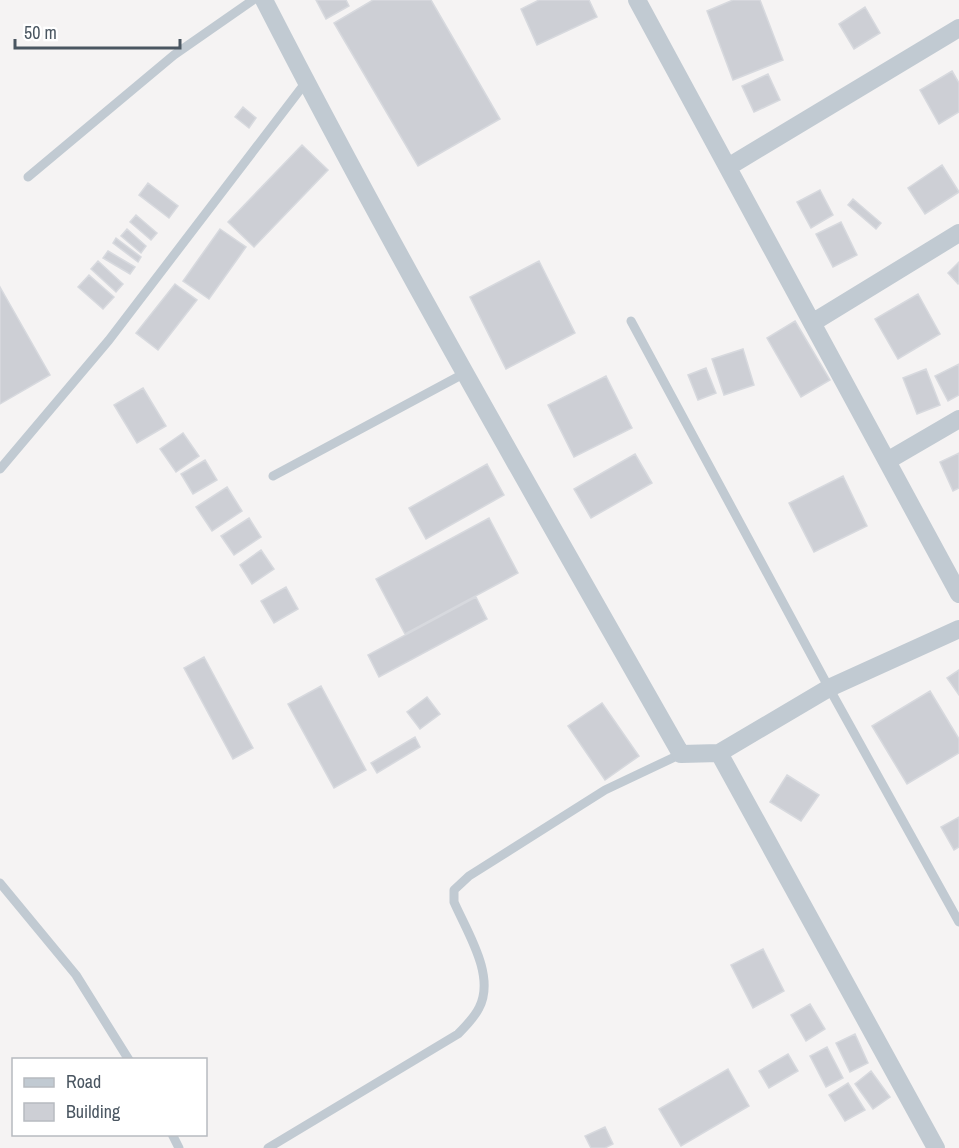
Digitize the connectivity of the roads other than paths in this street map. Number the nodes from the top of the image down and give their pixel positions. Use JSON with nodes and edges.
{"nodes":[{"id":1,"x":253,"y":0,"type":"edge"},
{"id":2,"x":264,"y":0,"type":"edge"},
{"id":3,"x":645,"y":3,"type":"edge"},
{"id":4,"x":959,"y":28,"type":"edge"},
{"id":5,"x":306,"y":82,"type":"junction"},
{"id":6,"x":728,"y":167,"type":"junction"},
{"id":7,"x":28,"y":177,"type":"dead end"},
{"id":8,"x":959,"y":233,"type":"edge"},
{"id":9,"x":631,"y":321,"type":"dead end"},
{"id":10,"x":812,"y":323,"type":"junction"},
{"id":11,"x":465,"y":373,"type":"junction"},
{"id":12,"x":959,"y":419,"type":"edge"},
{"id":13,"x":887,"y":461,"type":"junction"},
{"id":14,"x":0,"y":469,"type":"edge"},
{"id":15,"x":273,"y":476,"type":"dead end"},
{"id":16,"x":959,"y":594,"type":"edge"},
{"id":17,"x":959,"y":629,"type":"edge"},
{"id":18,"x":829,"y":688,"type":"junction"},
{"id":19,"x":719,"y":753,"type":"junction"},
{"id":20,"x":681,"y":754,"type":"junction"},
{"id":21,"x":0,"y":883,"type":"edge"},
{"id":22,"x":959,"y":921,"type":"edge"},
{"id":23,"x":128,"y":1058,"type":"edge"},
{"id":24,"x":267,"y":1148,"type":"edge"},
{"id":25,"x":936,"y":1148,"type":"edge"}],
"edges":[{"from":1,"to":7,"type":"lane"},
{"from":2,"to":5,"type":"street"},
{"from":3,"to":6,"type":"street"},
{"from":4,"to":6,"type":"street"},
{"from":5,"to":11,"type":"street"},
{"from":5,"to":14,"type":"lane"},
{"from":6,"to":10,"type":"street"},
{"from":8,"to":10,"type":"street"},
{"from":9,"to":18,"type":"lane"},
{"from":10,"to":13,"type":"street"},
{"from":11,"to":15,"type":"lane"},
{"from":11,"to":20,"type":"street"},
{"from":12,"to":13,"type":"street"},
{"from":13,"to":16,"type":"street"},
{"from":17,"to":18,"type":"street"},
{"from":18,"to":19,"type":"street"},
{"from":18,"to":22,"type":"lane"},
{"from":19,"to":20,"type":"street"},
{"from":19,"to":25,"type":"street"},
{"from":20,"to":24,"type":"lane"},
{"from":21,"to":23,"type":"lane"}]}
